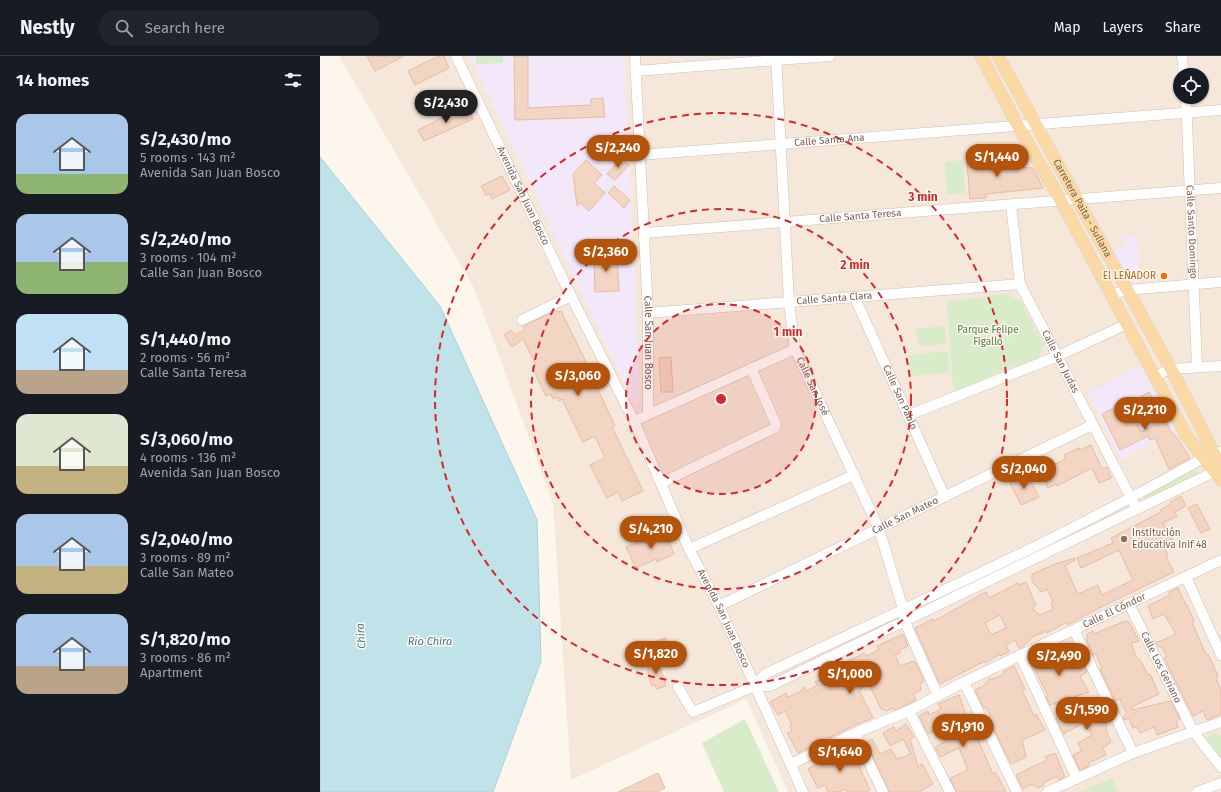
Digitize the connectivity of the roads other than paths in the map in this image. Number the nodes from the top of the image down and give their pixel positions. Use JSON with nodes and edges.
{"nodes":[{"id":1,"x":456,"y":56,"type":"edge"},
{"id":2,"x":635,"y":56,"type":"edge"},
{"id":3,"x":830,"y":56,"type":"edge"},
{"id":4,"x":981,"y":56,"type":"edge"},
{"id":5,"x":998,"y":56,"type":"edge"},
{"id":6,"x":1182,"y":56,"type":"edge"},
{"id":7,"x":776,"y":58,"type":"edge"},
{"id":8,"x":1183,"y":68,"type":"edge"},
{"id":9,"x":636,"y":71,"type":"junction"},
{"id":10,"x":1187,"y":104,"type":"edge"},
{"id":11,"x":1221,"y":110,"type":"edge"},
{"id":12,"x":1188,"y":113,"type":"junction"},
{"id":13,"x":1034,"y":125,"type":"junction"},
{"id":14,"x":1018,"y":126,"type":"junction"},
{"id":15,"x":781,"y":144,"type":"junction"},
{"id":16,"x":640,"y":155,"type":"junction"},
{"id":17,"x":1221,"y":188,"type":"edge"},
{"id":18,"x":1190,"y":191,"type":"junction"},
{"id":19,"x":1076,"y":199,"type":"junction"},
{"id":20,"x":1061,"y":201,"type":"junction"},
{"id":21,"x":1012,"y":204,"type":"junction"},
{"id":22,"x":785,"y":222,"type":"junction"},
{"id":23,"x":644,"y":233,"type":"junction"},
{"id":24,"x":1221,"y":282,"type":"edge"},
{"id":25,"x":1020,"y":284,"type":"junction"},
{"id":26,"x":1193,"y":284,"type":"junction"},
{"id":27,"x":1127,"y":290,"type":"junction"},
{"id":28,"x":1111,"y":295,"type":"junction"},
{"id":29,"x":571,"y":296,"type":"junction"},
{"id":30,"x":855,"y":298,"type":"junction"},
{"id":31,"x":789,"y":302,"type":"junction"},
{"id":32,"x":648,"y":313,"type":"junction"},
{"id":33,"x":522,"y":320,"type":"dead end"},
{"id":34,"x":1127,"y":324,"type":"junction"},
{"id":35,"x":795,"y":349,"type":"junction"},
{"id":36,"x":1058,"y":356,"type":"junction"},
{"id":37,"x":1221,"y":366,"type":"edge"},
{"id":38,"x":1197,"y":367,"type":"junction"},
{"id":39,"x":751,"y":368,"type":"junction"},
{"id":40,"x":1172,"y":369,"type":"junction"},
{"id":41,"x":1154,"y":376,"type":"junction"},
{"id":42,"x":648,"y":414,"type":"junction"},
{"id":43,"x":909,"y":415,"type":"junction"},
{"id":44,"x":634,"y":421,"type":"junction"},
{"id":45,"x":1092,"y":425,"type":"junction"},
{"id":46,"x":1218,"y":452,"type":"edge"},
{"id":47,"x":1203,"y":459,"type":"junction"},
{"id":48,"x":1219,"y":472,"type":"edge"},
{"id":49,"x":854,"y":475,"type":"junction"},
{"id":50,"x":661,"y":483,"type":"junction"},
{"id":51,"x":945,"y":497,"type":"junction"},
{"id":52,"x":1131,"y":498,"type":"junction"},
{"id":53,"x":1137,"y":510,"type":"junction"},
{"id":54,"x":880,"y":529,"type":"junction"},
{"id":55,"x":689,"y":549,"type":"junction"},
{"id":56,"x":1221,"y":560,"type":"edge"},
{"id":57,"x":1186,"y":577,"type":"junction"},
{"id":58,"x":1129,"y":604,"type":"junction"},
{"id":59,"x":719,"y":606,"type":"junction"},
{"id":60,"x":903,"y":609,"type":"junction"},
{"id":61,"x":905,"y":622,"type":"junction"},
{"id":62,"x":1074,"y":630,"type":"junction"},
{"id":63,"x":1020,"y":655,"type":"junction"},
{"id":64,"x":1221,"y":655,"type":"edge"},
{"id":65,"x":964,"y":682,"type":"junction"},
{"id":66,"x":678,"y":686,"type":"dead end"},
{"id":67,"x":755,"y":686,"type":"junction"},
{"id":68,"x":938,"y":696,"type":"junction"},
{"id":69,"x":909,"y":711,"type":"junction"},
{"id":70,"x":1221,"y":722,"type":"edge"},
{"id":71,"x":1193,"y":731,"type":"junction"},
{"id":72,"x":855,"y":733,"type":"junction"},
{"id":73,"x":1133,"y":753,"type":"junction"},
{"id":74,"x":791,"y":764,"type":"junction"},
{"id":75,"x":1221,"y":767,"type":"edge"},
{"id":76,"x":1077,"y":779,"type":"junction"},
{"id":77,"x":1221,"y":783,"type":"edge"},
{"id":78,"x":803,"y":792,"type":"edge"},
{"id":79,"x":883,"y":792,"type":"edge"},
{"id":80,"x":950,"y":792,"type":"edge"},
{"id":81,"x":1018,"y":792,"type":"edge"},
{"id":82,"x":1047,"y":792,"type":"edge"},
{"id":83,"x":1197,"y":792,"type":"edge"}],
"edges":[{"from":1,"to":29,"type":"street","name":"Avenida San Juan Bosco"},
{"from":2,"to":9,"type":"street","name":"Calle San Juan Bosco"},
{"from":3,"to":7,"type":"street"},
{"from":4,"to":14,"type":"main road","name":"Carretera Paita - Sullana"},
{"from":5,"to":13,"type":"main road","name":"Carretera Paita - Sullana"},
{"from":6,"to":8,"type":"street"},
{"from":7,"to":9,"type":"street"},
{"from":7,"to":15,"type":"street","name":"Calle San José"},
{"from":9,"to":16,"type":"street","name":"Calle San Juan Bosco"},
{"from":10,"to":12,"type":"street","name":"Calle Santo Domingo"},
{"from":11,"to":12,"type":"street","name":"Calle Santa Ana"},
{"from":12,"to":13,"type":"street","name":"Calle Santa Ana"},
{"from":12,"to":18,"type":"street","name":"Calle Santo Domingo"},
{"from":13,"to":14,"type":"street","name":"Calle Santa Ana"},
{"from":13,"to":19,"type":"main road","name":"Carretera Paita - Sullana"},
{"from":14,"to":15,"type":"street","name":"Calle Santa Ana"},
{"from":14,"to":20,"type":"main road","name":"Carretera Paita - Sullana"},
{"from":15,"to":16,"type":"street","name":"Calle Santa Ana"},
{"from":15,"to":22,"type":"street","name":"Calle San José"},
{"from":16,"to":23,"type":"street","name":"Calle San Juan Bosco"},
{"from":17,"to":18,"type":"street","name":"Calle Santa Teresa"},
{"from":18,"to":19,"type":"street","name":"Calle Santa Teresa"},
{"from":18,"to":26,"type":"street","name":"Calle Santo Domingo"},
{"from":19,"to":20,"type":"street","name":"Calle Santa Teresa"},
{"from":19,"to":27,"type":"main road","name":"Carretera Paita - Sullana"},
{"from":20,"to":21,"type":"street","name":"Calle Santa Teresa"},
{"from":20,"to":28,"type":"main road","name":"Carretera Paita - Sullana"},
{"from":21,"to":22,"type":"street","name":"Calle Santa Teresa"},
{"from":21,"to":25,"type":"street","name":"Calle San Judas"},
{"from":22,"to":23,"type":"street","name":"Calle Santa Teresa"},
{"from":22,"to":31,"type":"street","name":"Calle San José"},
{"from":23,"to":32,"type":"street","name":"Calle San Juan Bosco"},
{"from":24,"to":26,"type":"street"},
{"from":25,"to":30,"type":"street","name":"Calle Santa Clara"},
{"from":25,"to":36,"type":"street","name":"Calle San Judas"},
{"from":26,"to":27,"type":"street"},
{"from":26,"to":38,"type":"street","name":"Calle Santo Domingo"},
{"from":27,"to":28,"type":"street"},
{"from":27,"to":40,"type":"main road","name":"Carretera Paita - Sullana"},
{"from":28,"to":34,"type":"main road","name":"Carretera Paita - Sullana"},
{"from":29,"to":33,"type":"street"},
{"from":29,"to":44,"type":"street","name":"Avenida San Juan Bosco"},
{"from":30,"to":31,"type":"street","name":"Calle Santa Clara"},
{"from":30,"to":43,"type":"street","name":"Calle San Pablo"},
{"from":31,"to":32,"type":"street","name":"Calle Santa Clara"},
{"from":31,"to":35,"type":"street","name":"Calle San José"},
{"from":32,"to":42,"type":"street","name":"Calle San Juan Bosco"},
{"from":34,"to":36,"type":"street"},
{"from":34,"to":41,"type":"main road","name":"Carretera Paita - Sullana"},
{"from":35,"to":39,"type":"street"},
{"from":35,"to":49,"type":"street","name":"Calle San José"},
{"from":36,"to":43,"type":"street"},
{"from":36,"to":45,"type":"street","name":"Calle San Judas"},
{"from":37,"to":38,"type":"street"},
{"from":38,"to":40,"type":"street"},
{"from":39,"to":42,"type":"street"},
{"from":39,"to":50,"type":"street"},
{"from":40,"to":41,"type":"street"},
{"from":40,"to":46,"type":"main road","name":"Carretera Paita - Sullana"},
{"from":41,"to":47,"type":"main road","name":"Carretera Paita - Sullana"},
{"from":42,"to":44,"type":"street"},
{"from":43,"to":51,"type":"street","name":"Calle San Pablo"},
{"from":44,"to":50,"type":"street","name":"Avenida San Juan Bosco"},
{"from":45,"to":51,"type":"street","name":"Calle San Mateo"},
{"from":45,"to":52,"type":"street","name":"Calle San Judas"},
{"from":46,"to":47,"type":"street"},
{"from":46,"to":48,"type":"main road","name":"Carretera Paita - Sullana"},
{"from":47,"to":48,"type":"main road","name":"Carretera Paita - Sullana"},
{"from":47,"to":52,"type":"street"},
{"from":48,"to":53,"type":"street"},
{"from":49,"to":54,"type":"street","name":"Calle San José"},
{"from":49,"to":55,"type":"street"},
{"from":50,"to":55,"type":"street","name":"Avenida San Juan Bosco"},
{"from":51,"to":54,"type":"street","name":"Calle San Mateo"},
{"from":52,"to":53,"type":"street","name":"Calle San Judas"},
{"from":52,"to":60,"type":"street"},
{"from":53,"to":61,"type":"street"},
{"from":54,"to":59,"type":"street","name":"Calle San Mateo"},
{"from":54,"to":60,"type":"street","name":"Calle San José"},
{"from":55,"to":59,"type":"street","name":"Avenida San Juan Bosco"},
{"from":56,"to":57,"type":"street","name":"Calle El Cóndor"},
{"from":57,"to":58,"type":"street","name":"Calle El Cóndor"},
{"from":57,"to":64,"type":"street"},
{"from":58,"to":62,"type":"street","name":"Calle El Cóndor"},
{"from":58,"to":71,"type":"street","name":"Calle Los Geriano"},
{"from":59,"to":67,"type":"street","name":"Avenida San Juan Bosco"},
{"from":60,"to":61,"type":"street","name":"Calle San José"},
{"from":60,"to":67,"type":"street"},
{"from":61,"to":67,"type":"street"},
{"from":61,"to":68,"type":"street","name":"Calle San José"},
{"from":62,"to":63,"type":"street","name":"Calle El Cóndor"},
{"from":62,"to":73,"type":"street"},
{"from":63,"to":65,"type":"street","name":"Calle El Cóndor"},
{"from":63,"to":76,"type":"street"},
{"from":65,"to":68,"type":"street","name":"Calle El Cóndor"},
{"from":65,"to":81,"type":"street"},
{"from":66,"to":67,"type":"street"},
{"from":67,"to":74,"type":"street","name":"Avenida San Juan Bosco"},
{"from":68,"to":69,"type":"street","name":"Calle El Cóndor"},
{"from":69,"to":72,"type":"street","name":"Calle El Cóndor"},
{"from":69,"to":80,"type":"street"},
{"from":70,"to":71,"type":"street"},
{"from":71,"to":73,"type":"street"},
{"from":71,"to":75,"type":"street","name":"Calle Los Geriano"},
{"from":72,"to":74,"type":"street","name":"Calle El Cóndor"},
{"from":72,"to":79,"type":"street"},
{"from":73,"to":76,"type":"street"},
{"from":74,"to":78,"type":"street","name":"Avenida San Juan Bosco"},
{"from":76,"to":82,"type":"street"},
{"from":77,"to":83,"type":"street"}]}
